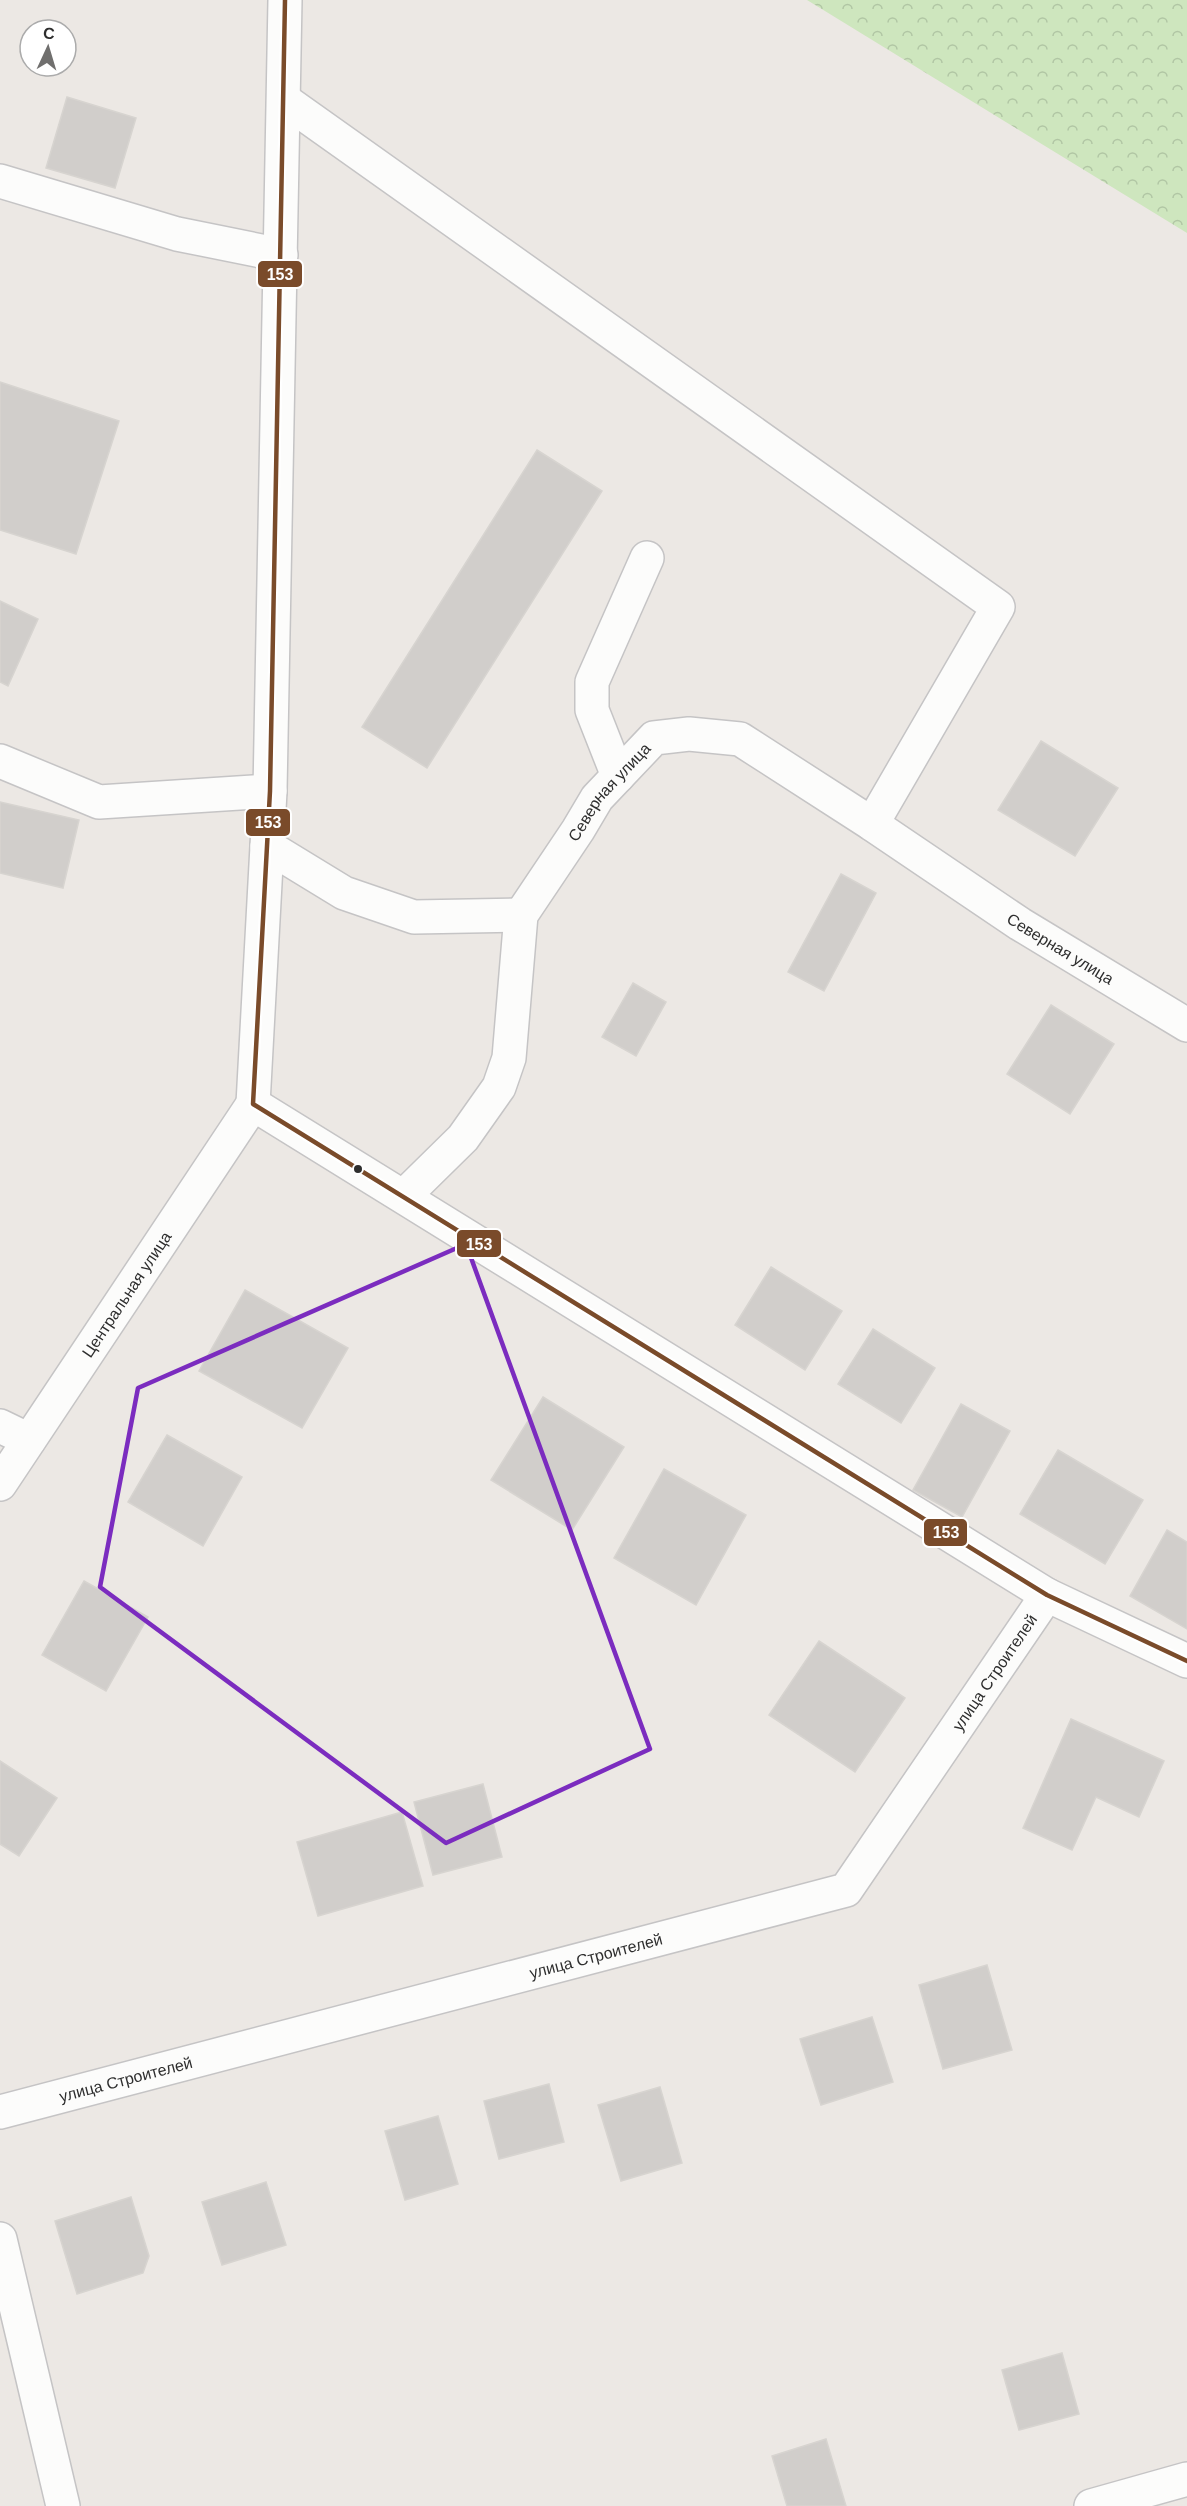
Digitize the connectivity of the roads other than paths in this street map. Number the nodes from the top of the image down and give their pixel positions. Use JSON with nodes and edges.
{"nodes":[{"id":1,"x":285,"y":0,"type":"edge"},
{"id":2,"x":284,"y":100,"type":"junction"},
{"id":3,"x":0,"y":181,"type":"edge"},
{"id":4,"x":281,"y":255,"type":"junction"},
{"id":5,"x":647,"y":558,"type":"dead end"},
{"id":6,"x":0,"y":761,"type":"edge"},
{"id":7,"x":618,"y":776,"type":"junction"},
{"id":8,"x":270,"y":791,"type":"junction"},
{"id":9,"x":872,"y":824,"type":"junction"},
{"id":10,"x":267,"y":846,"type":"junction"},
{"id":11,"x":520,"y":915,"type":"junction"},
{"id":12,"x":1187,"y":1025,"type":"edge"},
{"id":13,"x":253,"y":1104,"type":"junction"},
{"id":14,"x":404,"y":1196,"type":"junction"},
{"id":15,"x":14,"y":1433,"type":"edge"},
{"id":16,"x":0,"y":1484,"type":"edge"},
{"id":17,"x":1047,"y":1594,"type":"junction"},
{"id":18,"x":1187,"y":1661,"type":"edge"},
{"id":19,"x":0,"y":2112,"type":"edge"},
{"id":20,"x":0,"y":2239,"type":"edge"},
{"id":21,"x":1187,"y":2480,"type":"edge"},
{"id":22,"x":63,"y":2506,"type":"edge"},
{"id":23,"x":1091,"y":2506,"type":"edge"}],
"edges":[{"from":1,"to":2,"type":"street"},
{"from":2,"to":4,"type":"street"},
{"from":2,"to":9,"type":"street"},
{"from":3,"to":4,"type":"street"},
{"from":4,"to":8,"type":"street"},
{"from":5,"to":7,"type":"street"},
{"from":6,"to":8,"type":"street"},
{"from":7,"to":9,"type":"street","name":"Северная улица"},
{"from":7,"to":11,"type":"street","name":"Северная улица"},
{"from":8,"to":10,"type":"street"},
{"from":9,"to":12,"type":"street","name":"Северная улица"},
{"from":10,"to":11,"type":"street"},
{"from":10,"to":13,"type":"street"},
{"from":11,"to":14,"type":"street","name":"Северная улица"},
{"from":13,"to":14,"type":"street"},
{"from":13,"to":15,"type":"street","name":"Центральная улица"},
{"from":14,"to":17,"type":"street"},
{"from":15,"to":16,"type":"street","name":"Центральная улица"},
{"from":17,"to":18,"type":"street"},
{"from":17,"to":19,"type":"street","name":"улица Строителей"},
{"from":20,"to":22,"type":"street"},
{"from":21,"to":23,"type":"street"}]}
